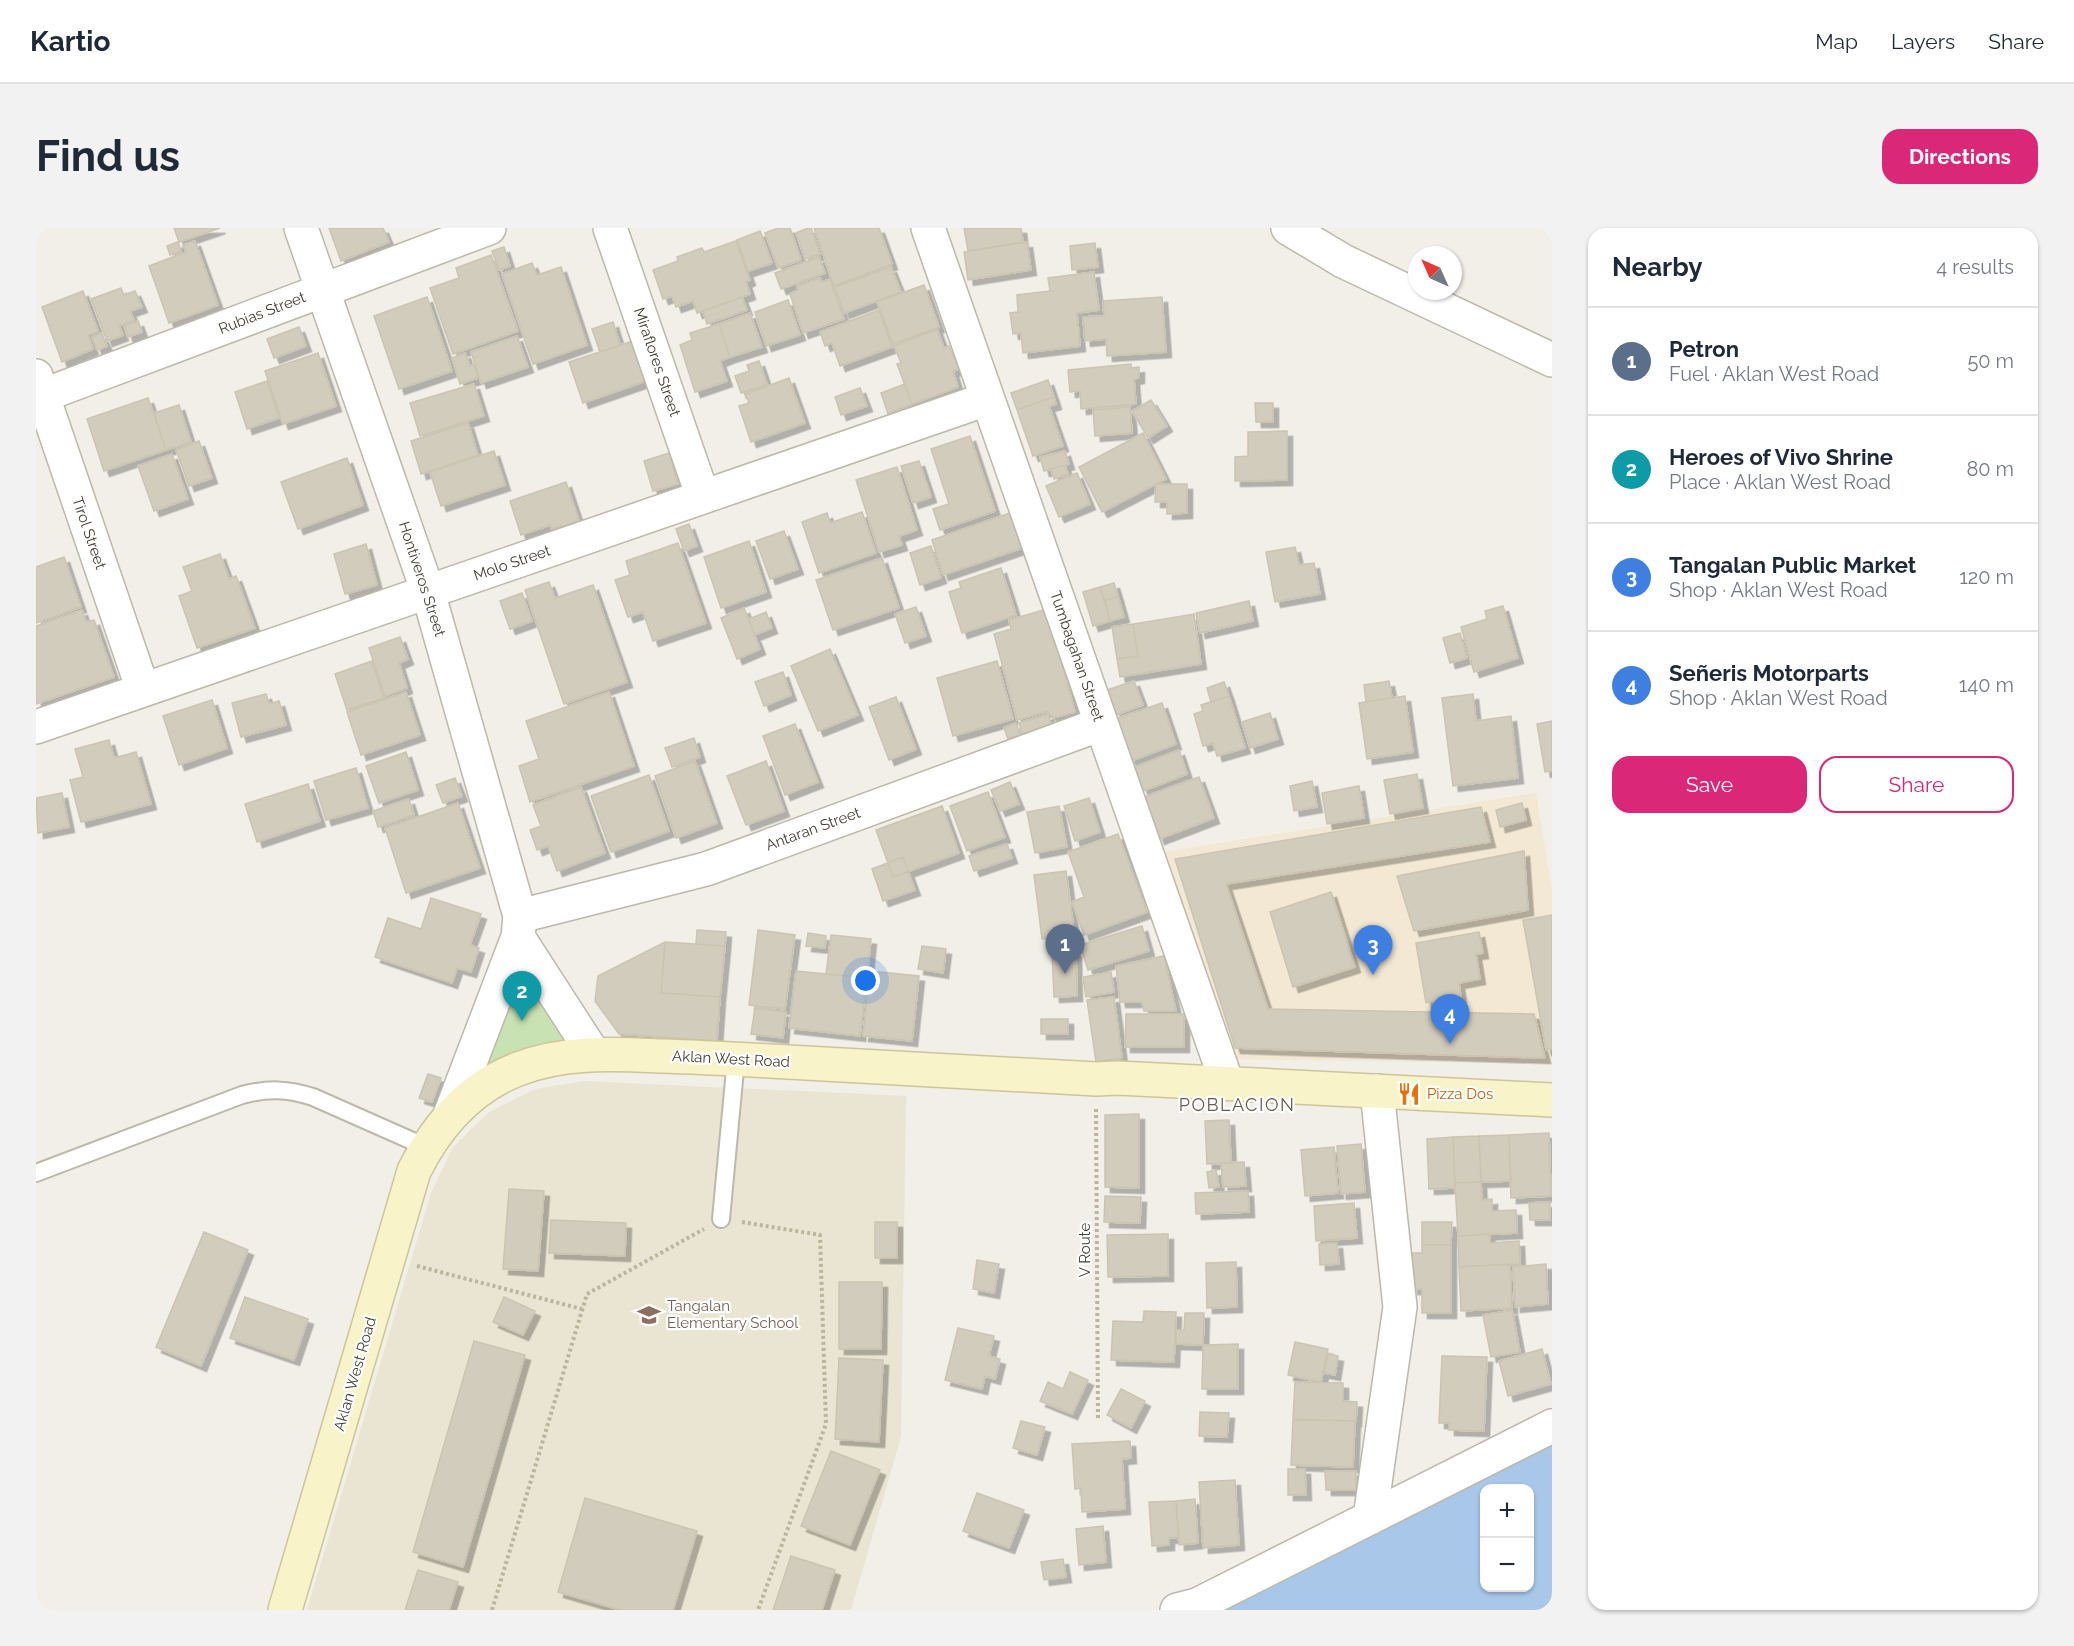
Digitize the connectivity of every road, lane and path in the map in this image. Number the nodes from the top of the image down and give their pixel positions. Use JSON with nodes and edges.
{"nodes":[{"id":1,"x":301,"y":228,"type":"edge"},
{"id":2,"x":489,"y":228,"type":"edge"},
{"id":3,"x":610,"y":228,"type":"edge"},
{"id":4,"x":928,"y":228,"type":"edge"},
{"id":5,"x":1288,"y":228,"type":"edge"},
{"id":6,"x":323,"y":290,"type":"junction"},
{"id":7,"x":1552,"y":360,"type":"edge"},
{"id":8,"x":38,"y":390,"type":"edge"},
{"id":9,"x":987,"y":399,"type":"junction"},
{"id":10,"x":703,"y":497,"type":"junction"},
{"id":11,"x":428,"y":592,"type":"junction"},
{"id":12,"x":143,"y":690,"type":"junction"},
{"id":13,"x":1101,"y":724,"type":"junction"},
{"id":14,"x":36,"y":727,"type":"edge"},
{"id":15,"x":519,"y":926,"type":"junction"},
{"id":16,"x":593,"y":1053,"type":"junction"},
{"id":17,"x":736,"y":1059,"type":"junction"},
{"id":18,"x":1096,"y":1079,"type":"junction"},
{"id":19,"x":1227,"y":1083,"type":"junction"},
{"id":20,"x":1377,"y":1091,"type":"junction"},
{"id":21,"x":1552,"y":1100,"type":"edge"},
{"id":22,"x":450,"y":1115,"type":"junction"},
{"id":23,"x":426,"y":1147,"type":"junction"},
{"id":24,"x":36,"y":1173,"type":"edge"},
{"id":25,"x":721,"y":1219,"type":"junction"},
{"id":26,"x":388,"y":1259,"type":"junction"},
{"id":27,"x":582,"y":1309,"type":"junction"},
{"id":28,"x":1098,"y":1420,"type":"dead end"},
{"id":29,"x":1552,"y":1426,"type":"edge"},
{"id":30,"x":1370,"y":1518,"type":"junction"},
{"id":31,"x":285,"y":1610,"type":"edge"},
{"id":32,"x":492,"y":1610,"type":"edge"},
{"id":33,"x":758,"y":1610,"type":"edge"},
{"id":34,"x":1177,"y":1610,"type":"edge"}],
"edges":[{"from":1,"to":6,"type":"street","name":"Hontiveros Street"},
{"from":2,"to":6,"type":"street","name":"Rubias Street"},
{"from":3,"to":10,"type":"street","name":"Miraflores Street"},
{"from":4,"to":9,"type":"street","name":"Tumbagahan Street"},
{"from":5,"to":7,"type":"street"},
{"from":6,"to":8,"type":"street","name":"Rubias Street"},
{"from":6,"to":11,"type":"street","name":"Hontiveros Street"},
{"from":8,"to":12,"type":"street","name":"Tirol Street"},
{"from":9,"to":10,"type":"street","name":"Molo Street"},
{"from":9,"to":13,"type":"street","name":"Tumbagahan Street"},
{"from":10,"to":11,"type":"street","name":"Molo Street"},
{"from":11,"to":12,"type":"street","name":"Molo Street"},
{"from":11,"to":15,"type":"street","name":"Hontiveros Street"},
{"from":12,"to":14,"type":"street","name":"Molo Street"},
{"from":13,"to":15,"type":"street","name":"Antaran Street"},
{"from":13,"to":19,"type":"street","name":"Tumbagahan Street"},
{"from":15,"to":16,"type":"street","name":"Hontiveros Street"},
{"from":15,"to":22,"type":"street"},
{"from":16,"to":17,"type":"main road","name":"Aklan West Road"},
{"from":16,"to":22,"type":"main road","name":"Aklan West Road"},
{"from":17,"to":18,"type":"main road","name":"Aklan West Road"},
{"from":17,"to":25,"type":"lane"},
{"from":18,"to":19,"type":"main road","name":"Aklan West Road"},
{"from":18,"to":28,"type":"path","name":"V Route"},
{"from":19,"to":20,"type":"main road","name":"Aklan West Road"},
{"from":20,"to":21,"type":"main road","name":"Aklan West Road"},
{"from":20,"to":30,"type":"street"},
{"from":22,"to":23,"type":"main road","name":"Aklan West Road"},
{"from":23,"to":24,"type":"lane"},
{"from":23,"to":26,"type":"main road","name":"Aklan West Road"},
{"from":25,"to":27,"type":"path"},
{"from":25,"to":33,"type":"path"},
{"from":26,"to":27,"type":"path"},
{"from":26,"to":31,"type":"main road","name":"Aklan West Road"},
{"from":27,"to":32,"type":"path"},
{"from":29,"to":30,"type":"street"},
{"from":30,"to":34,"type":"street"}]}
